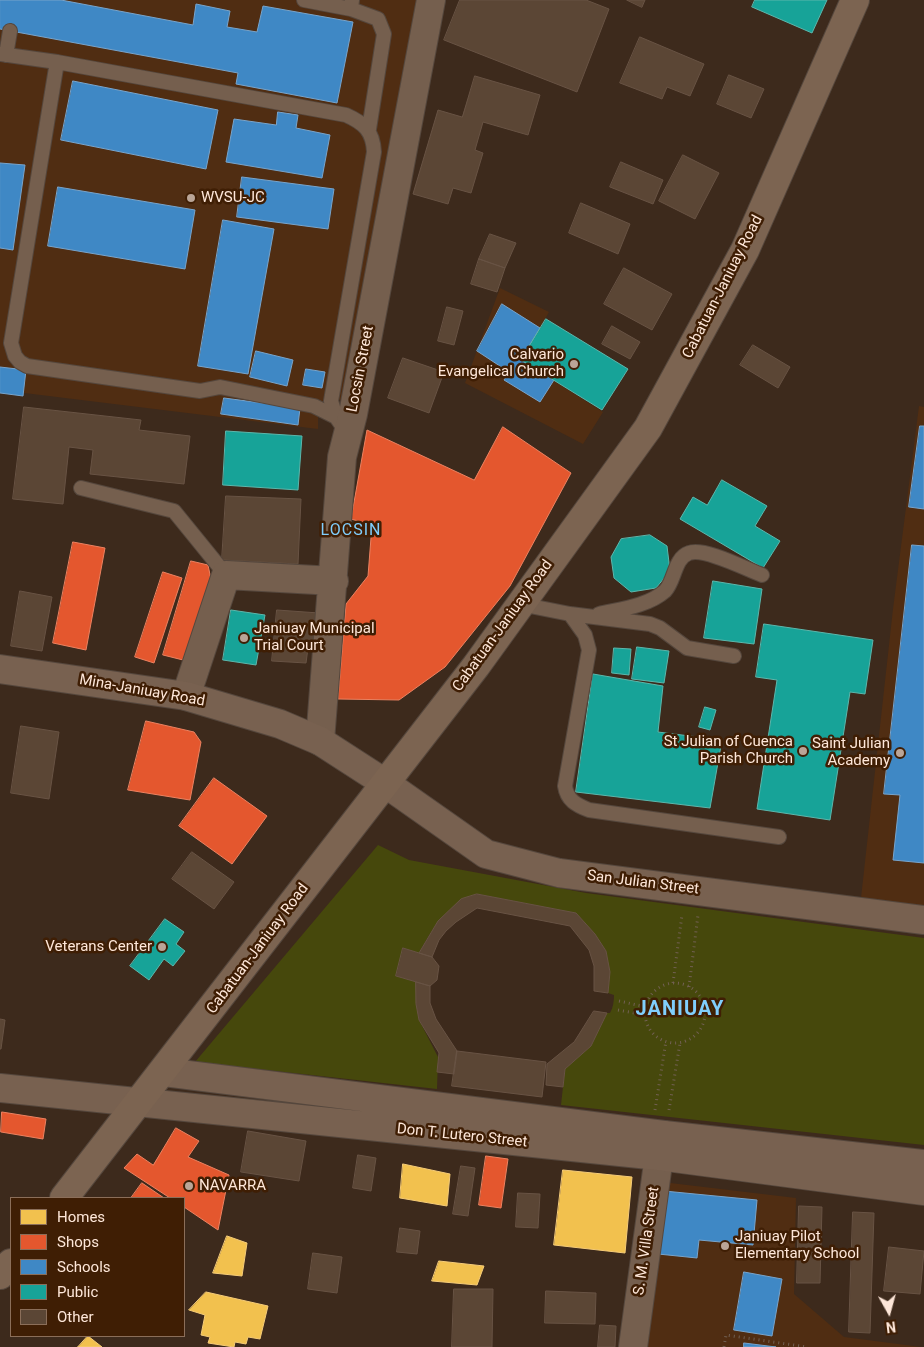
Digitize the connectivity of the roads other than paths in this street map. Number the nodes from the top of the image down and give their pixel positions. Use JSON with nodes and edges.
{"nodes":[{"id":1,"x":304,"y":0,"type":"edge"},
{"id":2,"x":431,"y":0,"type":"edge"},
{"id":3,"x":854,"y":0,"type":"edge"},
{"id":4,"x":352,"y":4,"type":"edge"},
{"id":5,"x":10,"y":31,"type":"dead end"},
{"id":6,"x":3,"y":55,"type":"edge"},
{"id":7,"x":57,"y":62,"type":"junction"},
{"id":8,"x":369,"y":130,"type":"junction"},
{"id":9,"x":342,"y":425,"type":"junction"},
{"id":10,"x":81,"y":488,"type":"dead end"},
{"id":11,"x":226,"y":575,"type":"junction"},
{"id":12,"x":762,"y":575,"type":"dead end"},
{"id":13,"x":334,"y":581,"type":"junction"},
{"id":14,"x":520,"y":604,"type":"junction"},
{"id":15,"x":570,"y":614,"type":"junction"},
{"id":16,"x":590,"y":617,"type":"junction"},
{"id":17,"x":734,"y":656,"type":"dead end"},
{"id":18,"x":0,"y":669,"type":"edge"},
{"id":19,"x":186,"y":696,"type":"junction"},
{"id":20,"x":320,"y":741,"type":"junction"},
{"id":21,"x":385,"y":783,"type":"junction"},
{"id":22,"x":779,"y":836,"type":"dead end"},
{"id":23,"x":924,"y":920,"type":"edge"},
{"id":24,"x":164,"y":1072,"type":"junction"},
{"id":25,"x":0,"y":1088,"type":"edge"},
{"id":26,"x":141,"y":1102,"type":"junction"},
{"id":27,"x":658,"y":1141,"type":"junction"},
{"id":28,"x":924,"y":1164,"type":"edge"},
{"id":29,"x":924,"y":1191,"type":"edge"},
{"id":30,"x":65,"y":1197,"type":"edge"},
{"id":31,"x":10,"y":1264,"type":"edge"},
{"id":32,"x":0,"y":1275,"type":"edge"},
{"id":33,"x":633,"y":1347,"type":"edge"}],
"edges":[{"from":1,"to":4,"type":"lane"},
{"from":2,"to":9,"type":"street","name":"Locsin Street"},
{"from":3,"to":14,"type":"main road","name":"Cabatuan-Janiuay Road"},
{"from":4,"to":8,"type":"lane"},
{"from":5,"to":6,"type":"lane"},
{"from":6,"to":7,"type":"lane"},
{"from":7,"to":8,"type":"lane"},
{"from":7,"to":9,"type":"lane"},
{"from":8,"to":9,"type":"lane"},
{"from":9,"to":13,"type":"street","name":"Locsin Street"},
{"from":10,"to":11,"type":"lane"},
{"from":11,"to":13,"type":"street"},
{"from":11,"to":19,"type":"street"},
{"from":12,"to":16,"type":"lane"},
{"from":13,"to":20,"type":"street","name":"Locsin Street"},
{"from":14,"to":15,"type":"lane"},
{"from":14,"to":21,"type":"main road","name":"Cabatuan-Janiuay Road"},
{"from":15,"to":16,"type":"lane"},
{"from":15,"to":22,"type":"lane"},
{"from":16,"to":17,"type":"lane"},
{"from":18,"to":19,"type":"street","name":"Mina-Janiuay Road"},
{"from":19,"to":20,"type":"street","name":"Mina-Janiuay Road"},
{"from":20,"to":21,"type":"street","name":"Mina-Janiuay Road"},
{"from":21,"to":23,"type":"street","name":"San Julian Street"},
{"from":21,"to":24,"type":"main road","name":"Cabatuan-Janiuay Road"},
{"from":24,"to":26,"type":"main road","name":"Cabatuan-Janiuay Road"},
{"from":24,"to":27,"type":"street","name":"Don T. Lutero Street"},
{"from":25,"to":26,"type":"street","name":"Don T. Lutero Street"},
{"from":26,"to":27,"type":"street","name":"Don T. Lutero Street"},
{"from":26,"to":30,"type":"main road","name":"Cabatuan-Janiuay Road"},
{"from":27,"to":28,"type":"street","name":"Don T. Lutero Street"},
{"from":27,"to":29,"type":"street","name":"Don T. Lutero Street"},
{"from":27,"to":33,"type":"street","name":"S. M. Villa Street"},
{"from":31,"to":32,"type":"main road"}]}
